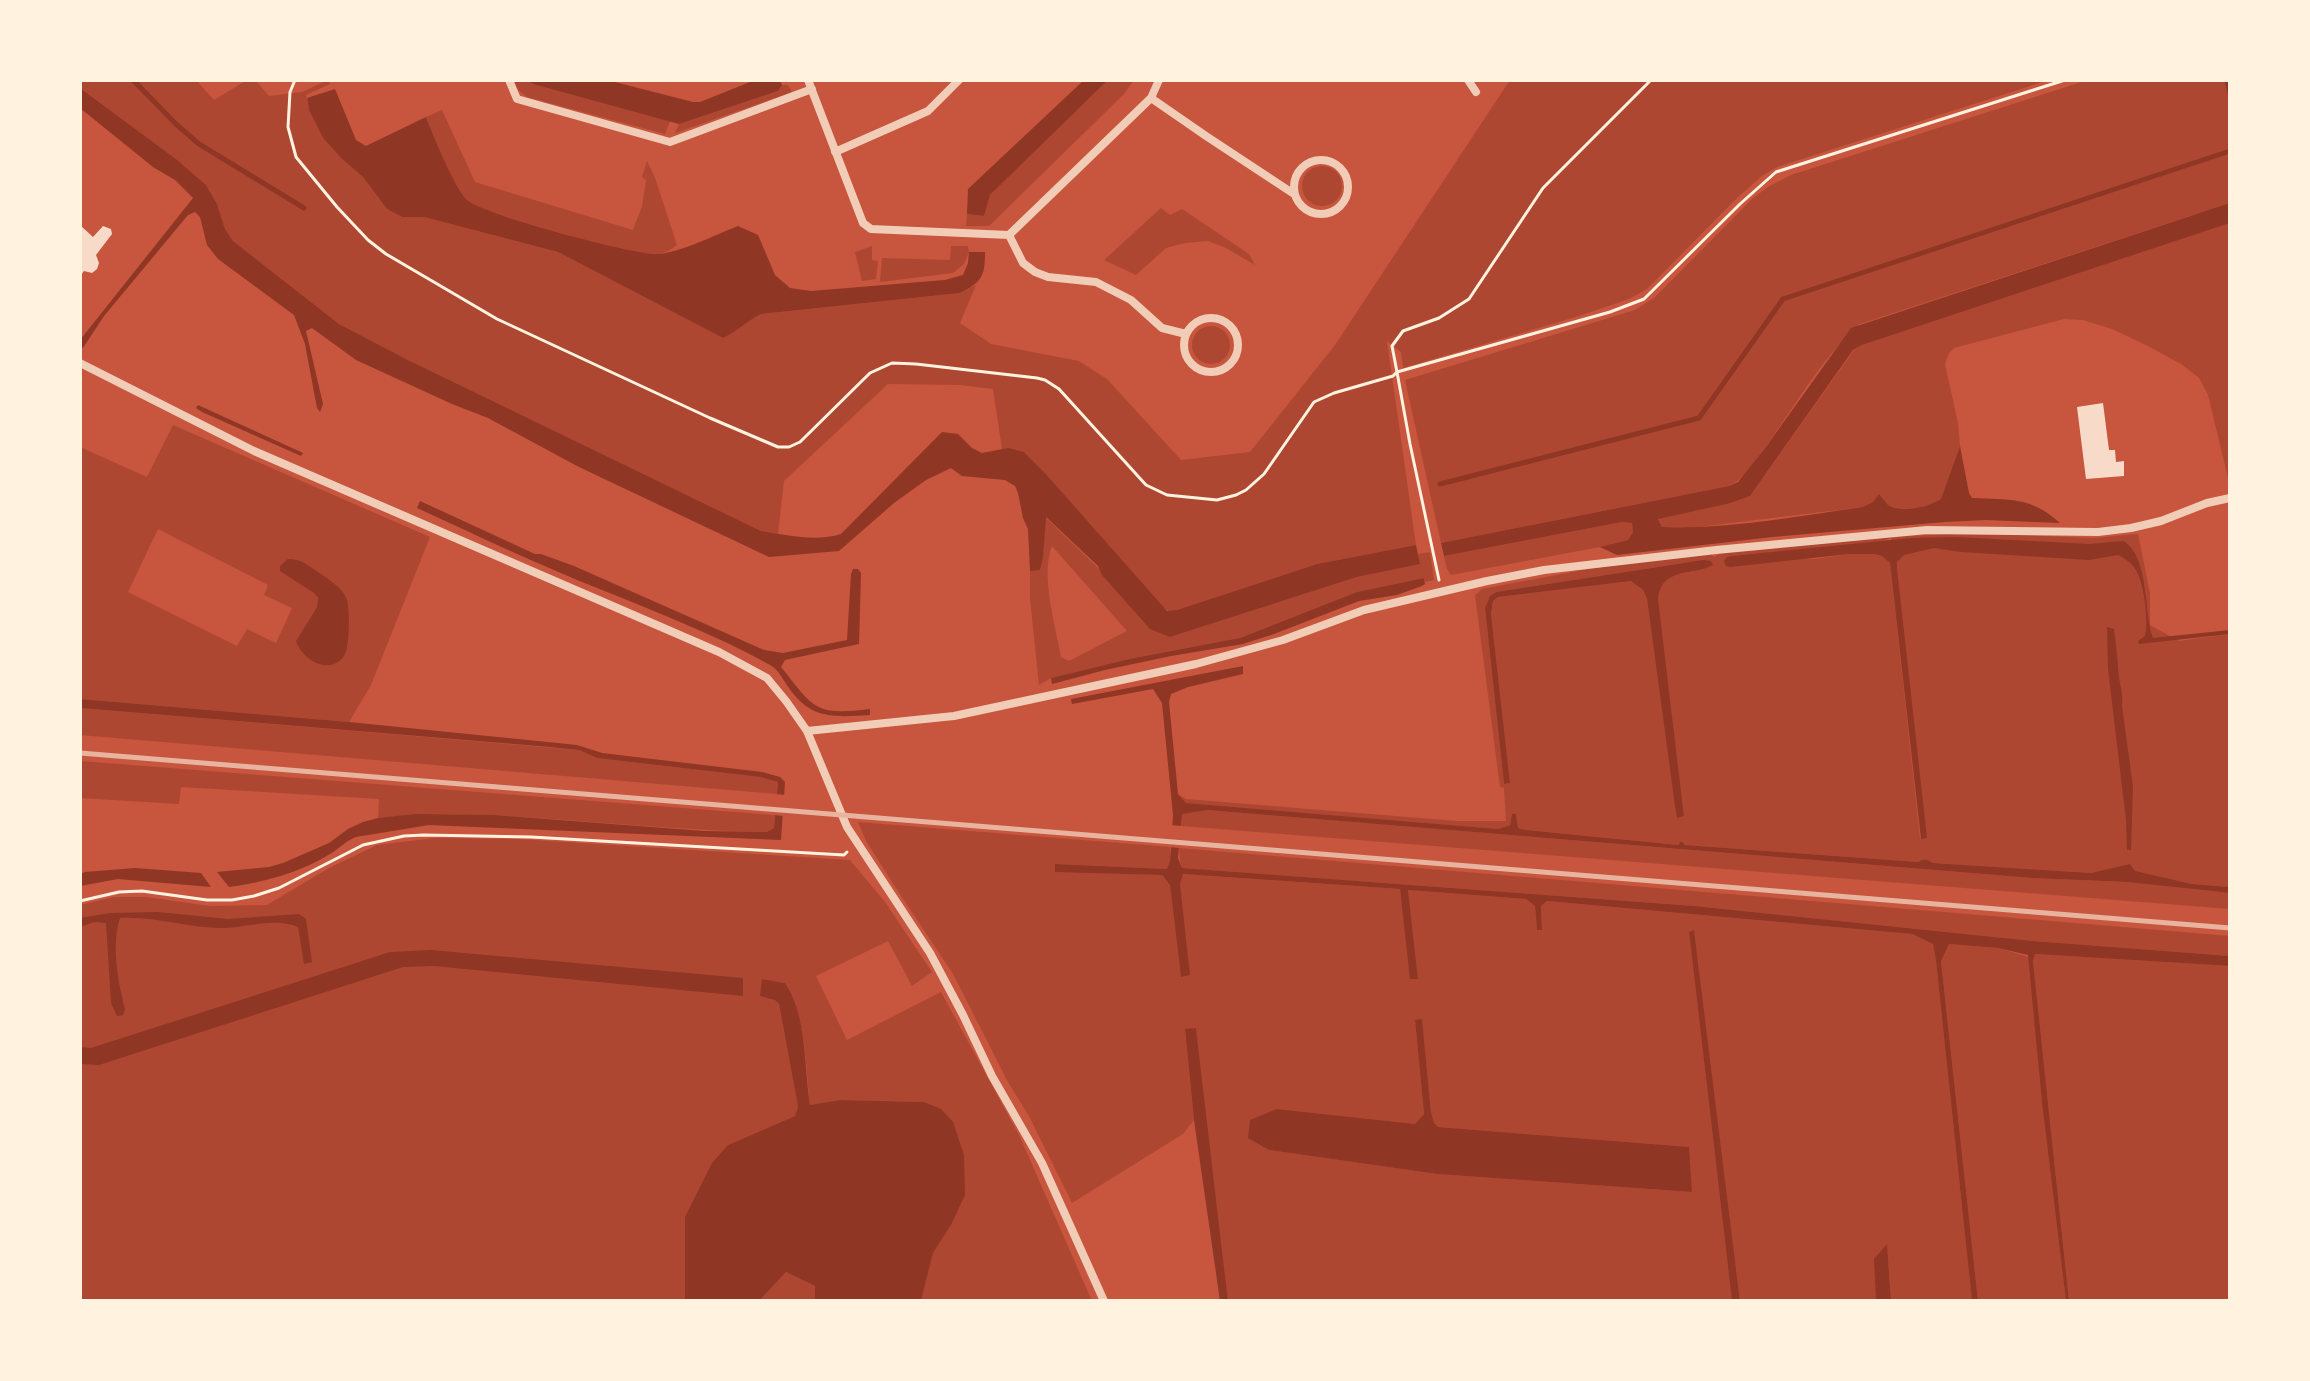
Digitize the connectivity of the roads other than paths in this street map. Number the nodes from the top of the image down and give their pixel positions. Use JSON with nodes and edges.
{"nodes":[{"id":1,"x":509,"y":80,"type":"edge"},
{"id":2,"x":959,"y":80,"type":"edge"},
{"id":3,"x":1159,"y":80,"type":"edge"},
{"id":4,"x":1468,"y":80,"type":"edge"},
{"id":5,"x":810,"y":85,"type":"edge"},
{"id":6,"x":1476,"y":92,"type":"dead end"},
{"id":7,"x":1151,"y":98,"type":"junction"},
{"id":8,"x":835,"y":152,"type":"junction"},
{"id":9,"x":1294,"y":194,"type":"junction"},
{"id":10,"x":1009,"y":235,"type":"junction"},
{"id":11,"x":1186,"y":334,"type":"junction"},
{"id":12,"x":80,"y":363,"type":"edge"},
{"id":13,"x":2230,"y":498,"type":"edge"},
{"id":14,"x":807,"y":731,"type":"junction"},
{"id":15,"x":1104,"y":1301,"type":"edge"}],
"edges":[{"from":1,"to":5,"type":"street"},
{"from":2,"to":8,"type":"street"},
{"from":3,"to":7,"type":"street"},
{"from":4,"to":6,"type":"street"},
{"from":5,"to":8,"type":"street"},
{"from":7,"to":9,"type":"street"},
{"from":7,"to":10,"type":"street"},
{"from":8,"to":10,"type":"street"},
{"from":9,"to":9,"type":"street"},
{"from":10,"to":11,"type":"street"},
{"from":11,"to":11,"type":"street"},
{"from":12,"to":14,"type":"street"},
{"from":13,"to":14,"type":"street"},
{"from":14,"to":15,"type":"street"}]}
